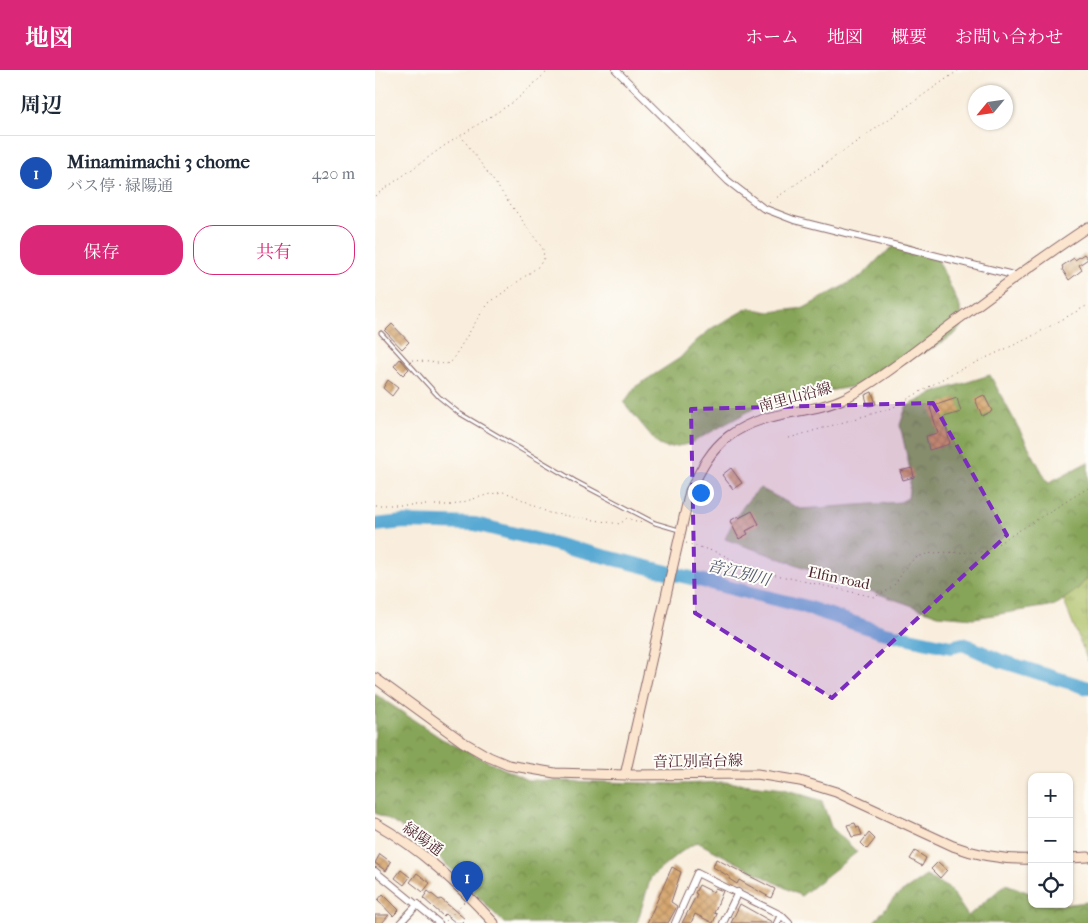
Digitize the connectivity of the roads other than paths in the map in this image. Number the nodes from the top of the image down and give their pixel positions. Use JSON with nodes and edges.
{"nodes":[{"id":1,"x":616,"y":70,"type":"edge"},
{"id":2,"x":1088,"y":227,"type":"edge"},
{"id":3,"x":1017,"y":276,"type":"junction"},
{"id":4,"x":381,"y":333,"type":"dead end"},
{"id":5,"x":680,"y":530,"type":"junction"},
{"id":6,"x":375,"y":678,"type":"edge"},
{"id":7,"x":625,"y":775,"type":"junction"},
{"id":8,"x":375,"y":823,"type":"edge"},
{"id":9,"x":1088,"y":857,"type":"edge"},
{"id":10,"x":1073,"y":858,"type":"edge"},
{"id":11,"x":1028,"y":859,"type":"edge"},
{"id":12,"x":376,"y":873,"type":"edge"},
{"id":13,"x":738,"y":892,"type":"junction"},
{"id":14,"x":417,"y":904,"type":"junction"},
{"id":15,"x":781,"y":914,"type":"junction"},
{"id":16,"x":401,"y":923,"type":"edge"},
{"id":17,"x":439,"y":923,"type":"edge"},
{"id":18,"x":494,"y":923,"type":"edge"},
{"id":19,"x":675,"y":923,"type":"edge"},
{"id":20,"x":723,"y":923,"type":"edge"},
{"id":21,"x":777,"y":923,"type":"edge"},
{"id":22,"x":789,"y":923,"type":"edge"}],
"edges":[{"from":1,"to":3,"type":"street"},
{"from":2,"to":3,"type":"street","name":"南里山沿線"},
{"from":3,"to":5,"type":"street","name":"南里山沿線"},
{"from":4,"to":5,"type":"lane"},
{"from":5,"to":7,"type":"street","name":"南里山沿線"},
{"from":6,"to":7,"type":"street","name":"音江別高台線"},
{"from":7,"to":11,"type":"street","name":"音江別高台線"},
{"from":8,"to":18,"type":"street","name":"緑陽通"},
{"from":9,"to":10,"type":"street"},
{"from":12,"to":14,"type":"street"},
{"from":13,"to":15,"type":"street"},
{"from":13,"to":19,"type":"street"},
{"from":13,"to":20,"type":"street"},
{"from":14,"to":16,"type":"street"},
{"from":14,"to":17,"type":"street"},
{"from":15,"to":21,"type":"street"},
{"from":15,"to":22,"type":"street"}]}
